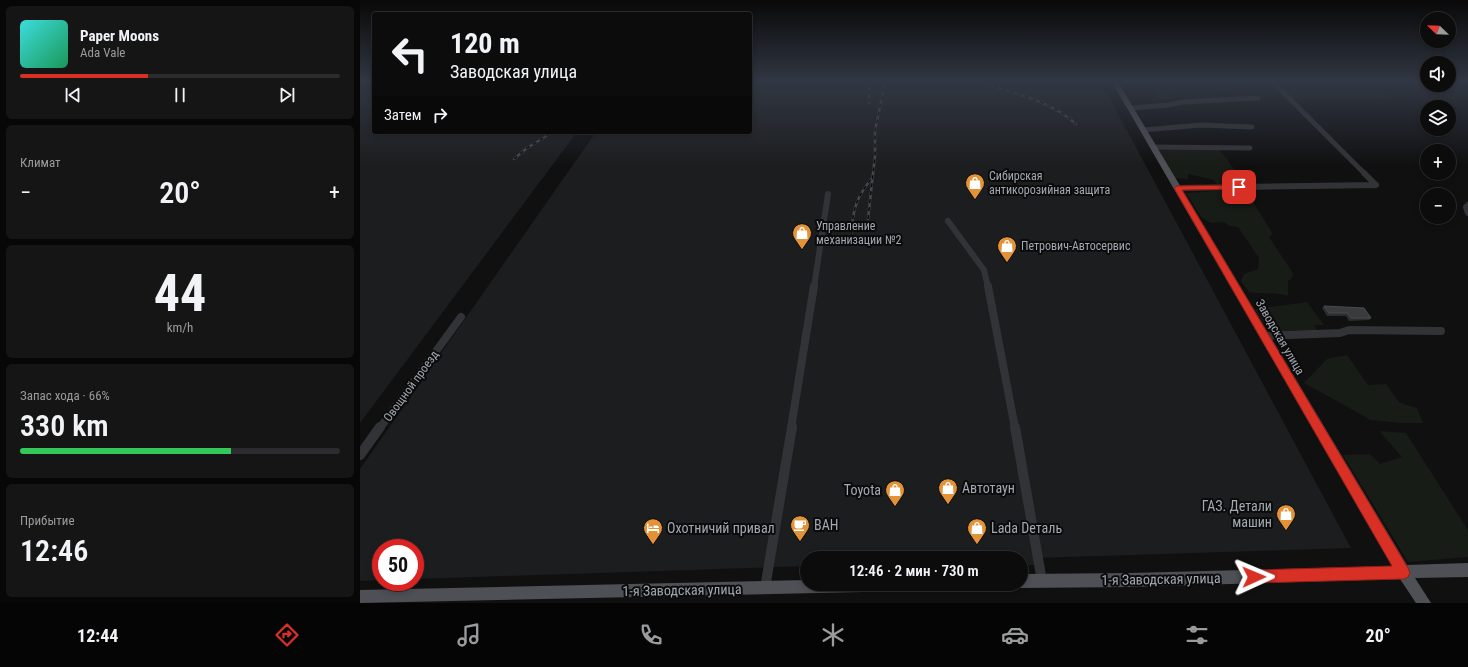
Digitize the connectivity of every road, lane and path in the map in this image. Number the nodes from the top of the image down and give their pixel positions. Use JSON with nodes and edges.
{"nodes":[{"id":1,"x":1132,"y":110,"type":"edge"},
{"id":2,"x":1301,"y":110,"type":"edge"},
{"id":3,"x":1252,"y":127,"type":"dead end"},
{"id":4,"x":1143,"y":130,"type":"junction"},
{"id":5,"x":1153,"y":147,"type":"junction"},
{"id":6,"x":1250,"y":148,"type":"dead end"},
{"id":7,"x":1177,"y":188,"type":"junction"},
{"id":8,"x":828,"y":194,"type":"dead end"},
{"id":9,"x":1468,"y":205,"type":"edge"},
{"id":10,"x":1468,"y":213,"type":"edge"},
{"id":11,"x":948,"y":221,"type":"dead end"},
{"id":12,"x":462,"y":317,"type":"dead end"},
{"id":13,"x":1441,"y":331,"type":"dead end"},
{"id":14,"x":1265,"y":336,"type":"junction"},
{"id":15,"x":360,"y":455,"type":"edge"},
{"id":16,"x":1468,"y":570,"type":"edge"},
{"id":17,"x":1404,"y":573,"type":"junction"},
{"id":18,"x":1028,"y":581,"type":"edge"},
{"id":19,"x":1042,"y":581,"type":"junction"},
{"id":20,"x":800,"y":587,"type":"edge"},
{"id":21,"x":765,"y":588,"type":"junction"},
{"id":22,"x":360,"y":597,"type":"edge"},
{"id":23,"x":1424,"y":603,"type":"edge"}],
"edges":[{"from":1,"to":4,"type":"main road","name":"Заводская улица"},
{"from":2,"to":7,"type":"street"},
{"from":3,"to":4,"type":"street"},
{"from":4,"to":5,"type":"main road","name":"Заводская улица"},
{"from":5,"to":6,"type":"street"},
{"from":5,"to":7,"type":"main road","name":"Заводская улица"},
{"from":7,"to":14,"type":"main road","name":"Заводская улица"},
{"from":8,"to":21,"type":"street"},
{"from":9,"to":10,"type":"street"},
{"from":11,"to":19,"type":"street"},
{"from":12,"to":15,"type":"street","name":"Овощной проезд"},
{"from":13,"to":14,"type":"street"},
{"from":14,"to":17,"type":"main road","name":"Заводская улица"},
{"from":16,"to":17,"type":"main road","name":"1-я Заводская улица"},
{"from":17,"to":19,"type":"main road","name":"1-я Заводская улица"},
{"from":17,"to":23,"type":"main road","name":"Заводская улица"},
{"from":18,"to":19,"type":"main road","name":"1-я Заводская улица"},
{"from":20,"to":21,"type":"main road","name":"1-я Заводская улица"},
{"from":21,"to":22,"type":"main road","name":"1-я Заводская улица"}]}
